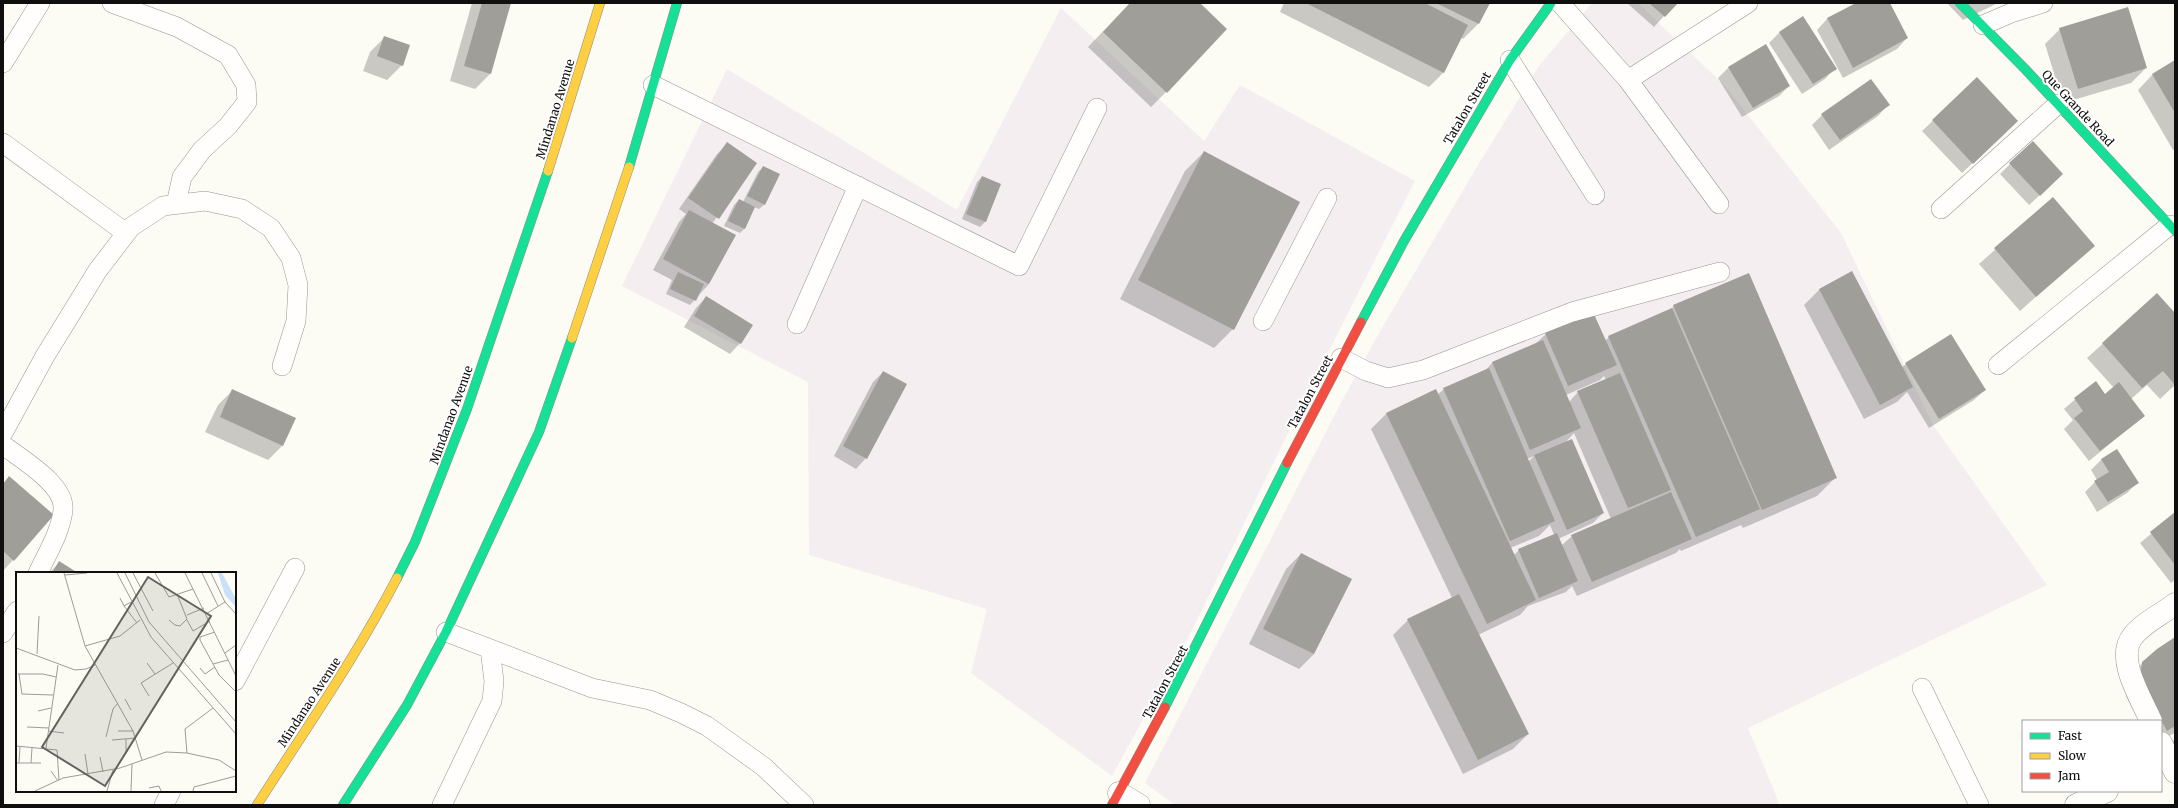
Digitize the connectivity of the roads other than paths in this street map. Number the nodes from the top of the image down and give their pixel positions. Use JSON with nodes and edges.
{"nodes":[{"id":1,"x":40,"y":3,"type":"edge"},
{"id":2,"x":112,"y":3,"type":"edge"},
{"id":3,"x":600,"y":3,"type":"edge"},
{"id":4,"x":677,"y":3,"type":"edge"},
{"id":5,"x":1551,"y":3,"type":"edge"},
{"id":6,"x":1560,"y":3,"type":"edge"},
{"id":7,"x":1748,"y":3,"type":"edge"},
{"id":8,"x":1960,"y":3,"type":"edge"},
{"id":9,"x":2043,"y":3,"type":"edge"},
{"id":10,"x":1983,"y":25,"type":"junction"},
{"id":11,"x":1510,"y":60,"type":"junction"},
{"id":12,"x":4,"y":61,"type":"edge"},
{"id":13,"x":1628,"y":80,"type":"junction"},
{"id":14,"x":653,"y":85,"type":"junction"},
{"id":15,"x":2058,"y":104,"type":"junction"},
{"id":16,"x":1097,"y":108,"type":"dead end"},
{"id":17,"x":3,"y":143,"type":"edge"},
{"id":18,"x":858,"y":186,"type":"junction"},
{"id":19,"x":1595,"y":195,"type":"dead end"},
{"id":20,"x":1327,"y":198,"type":"dead end"},
{"id":21,"x":176,"y":204,"type":"junction"},
{"id":22,"x":1719,"y":204,"type":"dead end"},
{"id":23,"x":1941,"y":209,"type":"dead end"},
{"id":24,"x":2172,"y":228,"type":"edge"},
{"id":25,"x":126,"y":233,"type":"junction"},
{"id":26,"x":1720,"y":272,"type":"dead end"},
{"id":27,"x":1263,"y":321,"type":"dead end"},
{"id":28,"x":797,"y":324,"type":"dead end"},
{"id":29,"x":1341,"y":358,"type":"junction"},
{"id":30,"x":1998,"y":365,"type":"dead end"},
{"id":31,"x":282,"y":366,"type":"dead end"},
{"id":32,"x":3,"y":433,"type":"edge"},
{"id":33,"x":3,"y":445,"type":"edge"},
{"id":34,"x":295,"y":568,"type":"dead end"},
{"id":35,"x":38,"y":572,"type":"edge"},
{"id":36,"x":2175,"y":604,"type":"edge"},
{"id":37,"x":16,"y":613,"type":"edge"},
{"id":38,"x":446,"y":632,"type":"junction"},
{"id":39,"x":3,"y":633,"type":"edge"},
{"id":40,"x":490,"y":649,"type":"junction"},
{"id":41,"x":236,"y":679,"type":"edge"},
{"id":42,"x":1922,"y":688,"type":"dead end"},
{"id":43,"x":2151,"y":720,"type":"edge"},
{"id":44,"x":2162,"y":746,"type":"edge"},
{"id":45,"x":2169,"y":767,"type":"edge"},
{"id":46,"x":170,"y":792,"type":"edge"},
{"id":47,"x":2105,"y":792,"type":"edge"},
{"id":48,"x":1115,"y":799,"type":"edge"},
{"id":49,"x":164,"y":805,"type":"edge"},
{"id":50,"x":257,"y":805,"type":"edge"},
{"id":51,"x":343,"y":805,"type":"edge"},
{"id":52,"x":442,"y":805,"type":"edge"},
{"id":53,"x":804,"y":805,"type":"edge"},
{"id":54,"x":1139,"y":805,"type":"edge"},
{"id":55,"x":1979,"y":805,"type":"edge"},
{"id":56,"x":2076,"y":805,"type":"edge"}],
"edges":[{"from":1,"to":12,"type":"lane"},
{"from":2,"to":21,"type":"lane"},
{"from":3,"to":50,"type":"main road","name":"Mindanao Avenue"},
{"from":4,"to":14,"type":"main road"},
{"from":5,"to":11,"type":"main road","name":"Tatalon Street"},
{"from":6,"to":13,"type":"lane"},
{"from":7,"to":13,"type":"lane"},
{"from":8,"to":10,"type":"main road","name":"Que Grande Road"},
{"from":9,"to":10,"type":"lane"},
{"from":10,"to":15,"type":"main road","name":"Que Grande Road"},
{"from":11,"to":19,"type":"lane"},
{"from":11,"to":29,"type":"main road","name":"Tatalon Street"},
{"from":13,"to":22,"type":"lane"},
{"from":14,"to":18,"type":"lane"},
{"from":14,"to":38,"type":"main road"},
{"from":15,"to":23,"type":"lane"},
{"from":15,"to":24,"type":"main road","name":"Que Grande Road"},
{"from":16,"to":18,"type":"lane"},
{"from":17,"to":25,"type":"lane"},
{"from":18,"to":28,"type":"lane"},
{"from":20,"to":27,"type":"lane"},
{"from":21,"to":25,"type":"lane"},
{"from":21,"to":31,"type":"lane"},
{"from":24,"to":30,"type":"lane"},
{"from":25,"to":32,"type":"lane"},
{"from":26,"to":29,"type":"lane"},
{"from":29,"to":48,"type":"main road","name":"Tatalon Street"},
{"from":33,"to":35,"type":"lane"},
{"from":34,"to":41,"type":"lane"},
{"from":36,"to":43,"type":"street"},
{"from":37,"to":39,"type":"lane"},
{"from":38,"to":40,"type":"lane"},
{"from":38,"to":51,"type":"main road"},
{"from":40,"to":52,"type":"lane"},
{"from":40,"to":53,"type":"lane"},
{"from":42,"to":55,"type":"lane"},
{"from":44,"to":45,"type":"street"},
{"from":46,"to":49,"type":"lane"},
{"from":47,"to":56,"type":"street"},
{"from":48,"to":54,"type":"street"}]}
